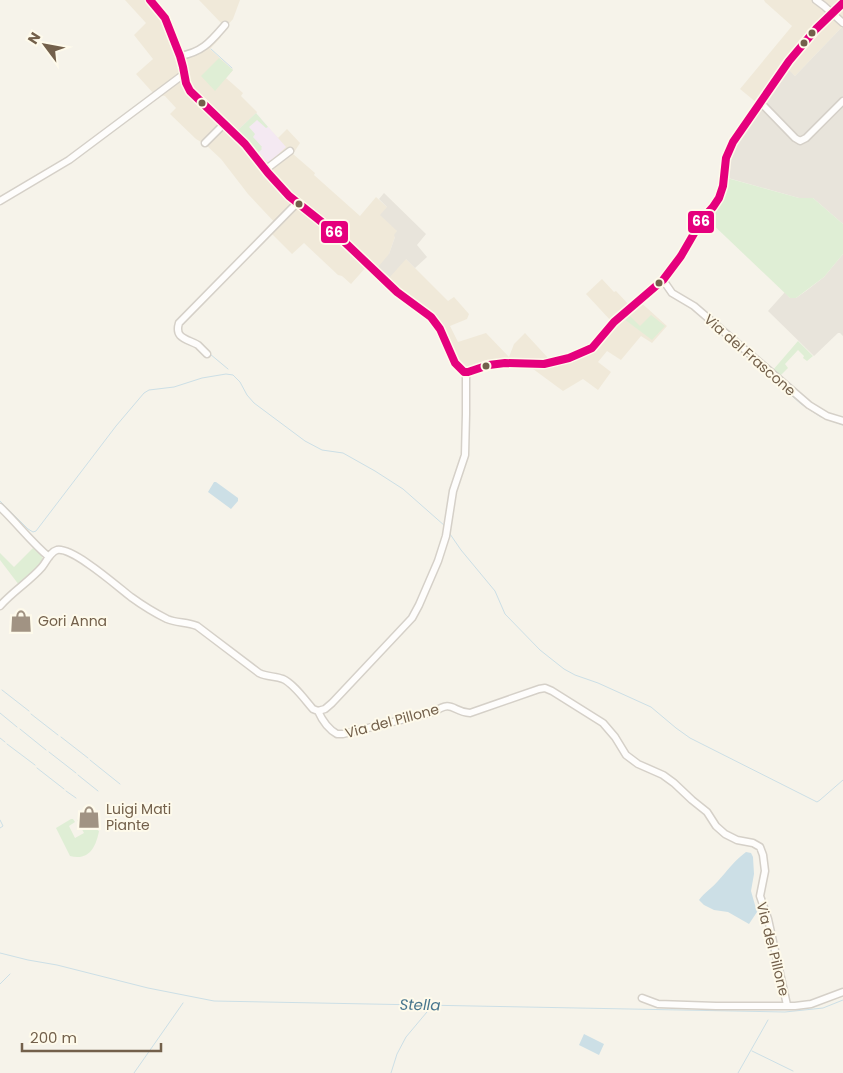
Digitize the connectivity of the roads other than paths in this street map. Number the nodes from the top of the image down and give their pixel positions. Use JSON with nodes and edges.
{"nodes":[{"id":1,"x":150,"y":0,"type":"edge"},
{"id":2,"x":816,"y":0,"type":"edge"},
{"id":3,"x":843,"y":3,"type":"edge"},
{"id":4,"x":833,"y":13,"type":"junction"},
{"id":5,"x":843,"y":23,"type":"edge"},
{"id":6,"x":225,"y":25,"type":"dead end"},
{"id":7,"x":180,"y":56,"type":"junction"},
{"id":8,"x":184,"y":74,"type":"junction"},
{"id":9,"x":843,"y":101,"type":"edge"},
{"id":10,"x":760,"y":102,"type":"junction"},
{"id":11,"x":224,"y":124,"type":"junction"},
{"id":12,"x":205,"y":143,"type":"dead end"},
{"id":13,"x":290,"y":151,"type":"dead end"},
{"id":14,"x":266,"y":170,"type":"junction"},
{"id":15,"x":0,"y":201,"type":"edge"},
{"id":16,"x":297,"y":203,"type":"junction"},
{"id":17,"x":663,"y":280,"type":"junction"},
{"id":18,"x":207,"y":354,"type":"dead end"},
{"id":19,"x":466,"y":372,"type":"junction"},
{"id":20,"x":843,"y":421,"type":"edge"},
{"id":21,"x":0,"y":507,"type":"edge"},
{"id":22,"x":48,"y":557,"type":"junction"},
{"id":23,"x":0,"y":606,"type":"edge"},
{"id":24,"x":318,"y":710,"type":"junction"},
{"id":25,"x":843,"y":992,"type":"edge"},
{"id":26,"x":642,"y":998,"type":"dead end"},
{"id":27,"x":787,"y":1005,"type":"junction"}],
"edges":[{"from":1,"to":7,"type":"street"},
{"from":2,"to":4,"type":"street"},
{"from":3,"to":4,"type":"street"},
{"from":4,"to":5,"type":"street"},
{"from":4,"to":10,"type":"street"},
{"from":6,"to":7,"type":"street"},
{"from":7,"to":8,"type":"street"},
{"from":8,"to":11,"type":"street"},
{"from":8,"to":15,"type":"street"},
{"from":9,"to":10,"type":"street"},
{"from":10,"to":17,"type":"street"},
{"from":11,"to":12,"type":"street"},
{"from":11,"to":14,"type":"street"},
{"from":13,"to":14,"type":"street"},
{"from":14,"to":16,"type":"street"},
{"from":16,"to":18,"type":"street"},
{"from":16,"to":19,"type":"street"},
{"from":17,"to":19,"type":"street"},
{"from":17,"to":20,"type":"street","name":"Via del Frascone"},
{"from":19,"to":24,"type":"street"},
{"from":21,"to":22,"type":"street"},
{"from":22,"to":23,"type":"street"},
{"from":22,"to":24,"type":"street","name":"Via del Pillone"},
{"from":24,"to":27,"type":"street","name":"Via del Pillone"},
{"from":25,"to":27,"type":"street"},
{"from":26,"to":27,"type":"street"}]}
